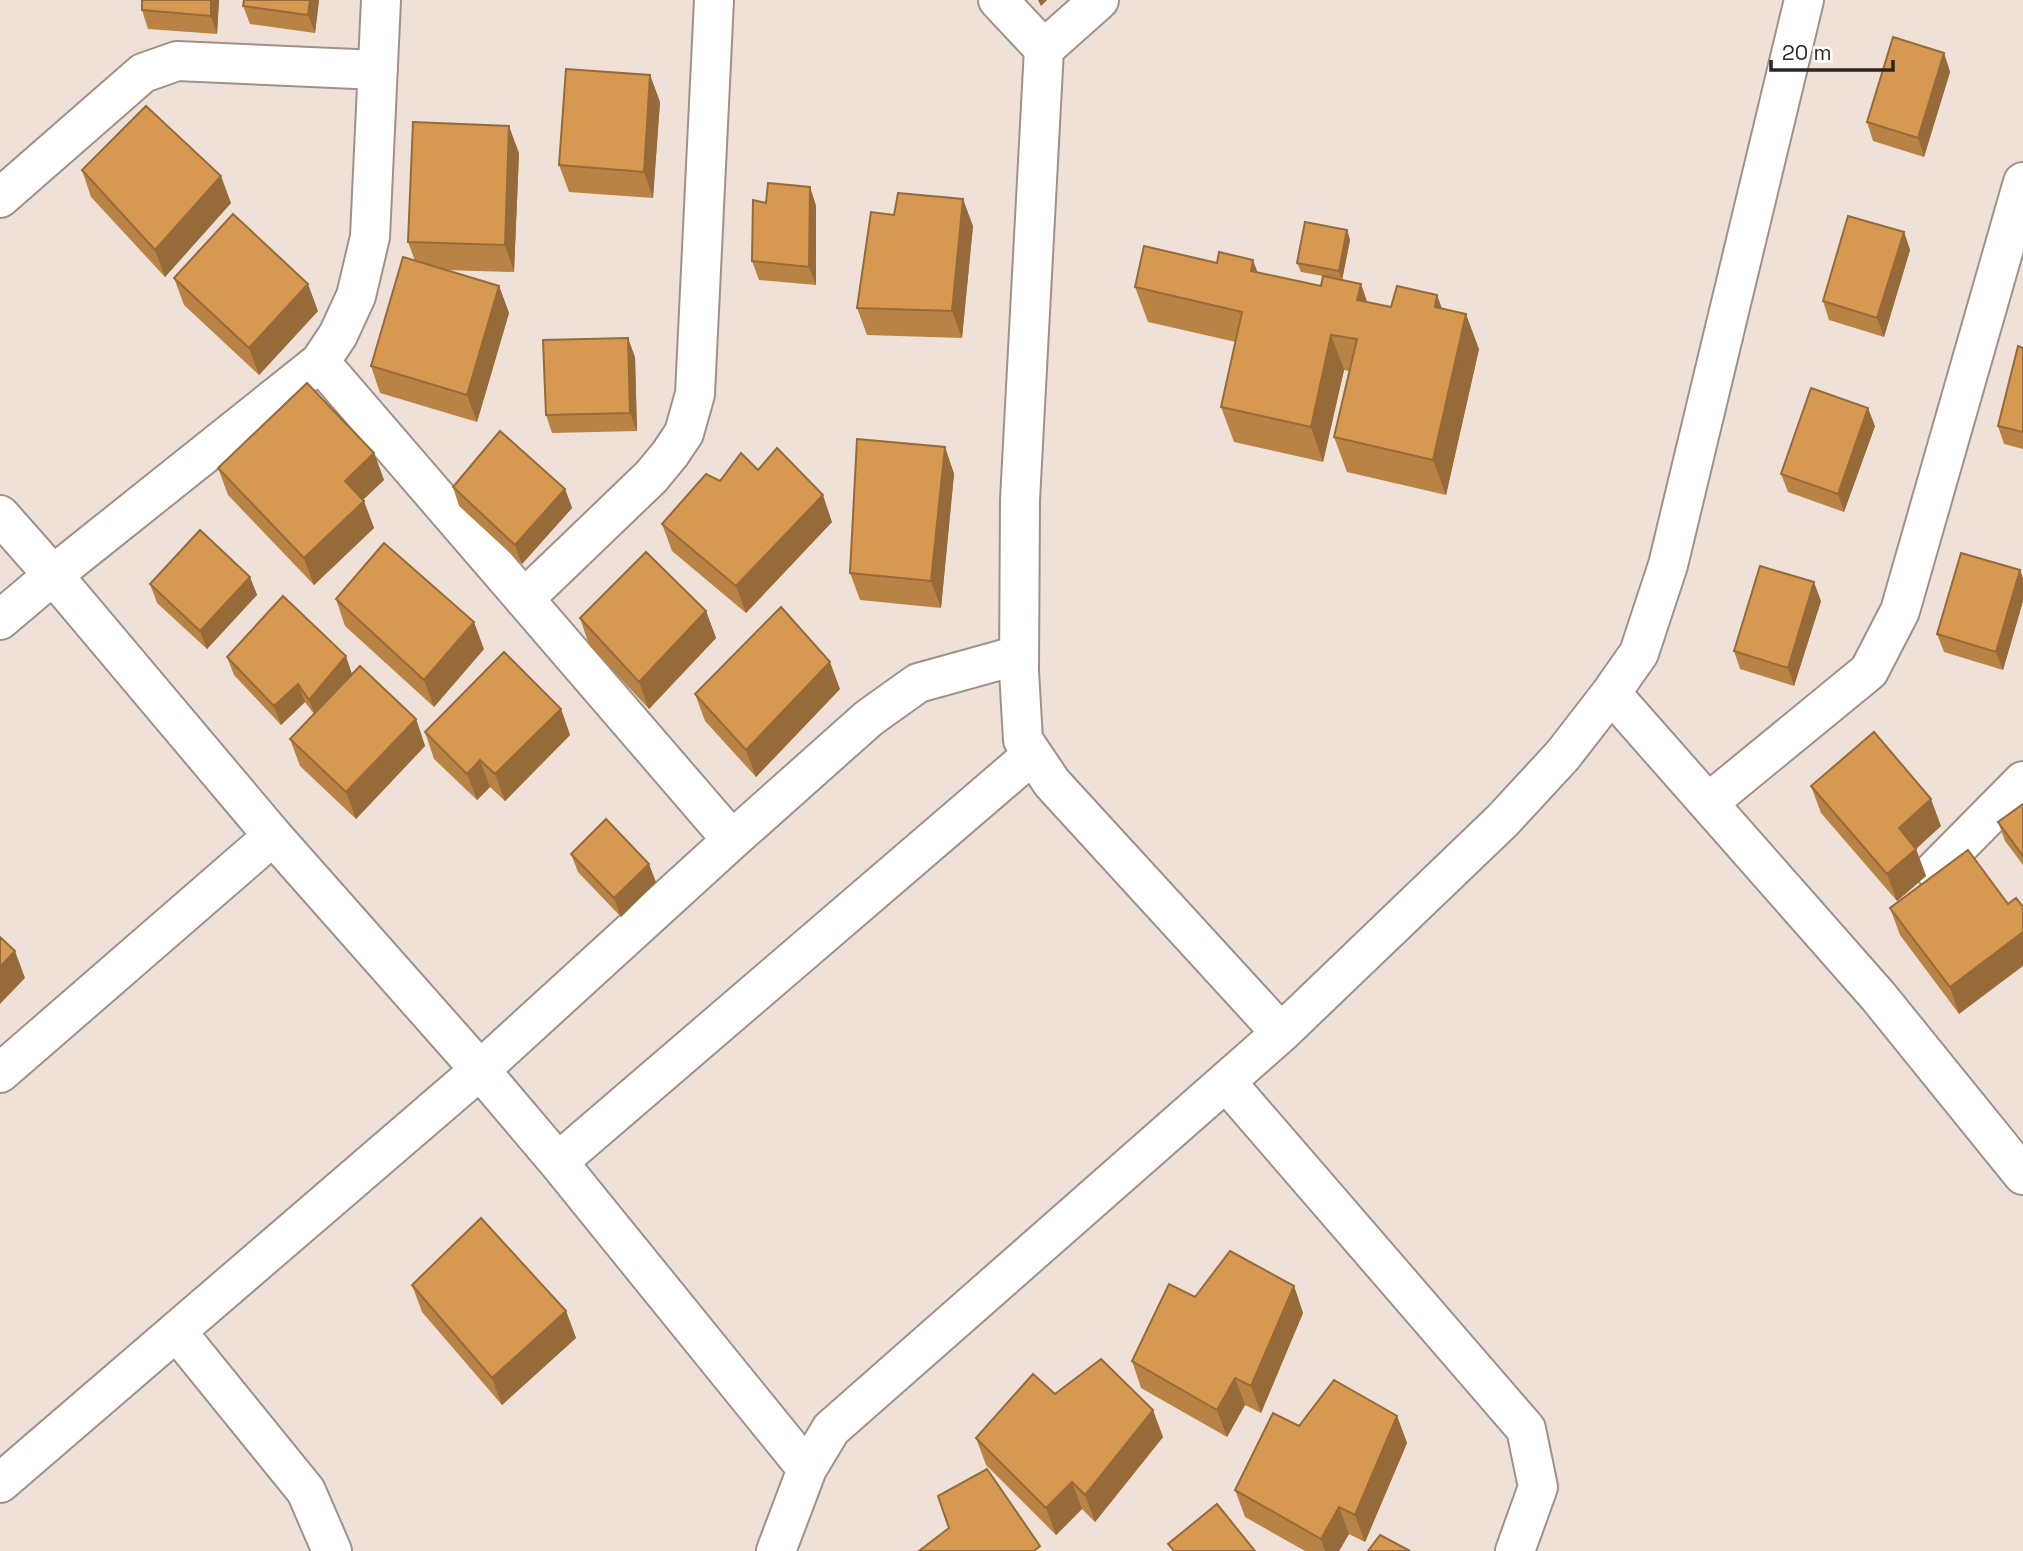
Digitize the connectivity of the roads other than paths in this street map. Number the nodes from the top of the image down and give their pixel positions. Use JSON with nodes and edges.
{"nodes":[{"id":1,"x":381,"y":0,"type":"edge"},
{"id":2,"x":713,"y":0,"type":"edge"},
{"id":3,"x":998,"y":0,"type":"edge"},
{"id":4,"x":1100,"y":0,"type":"edge"},
{"id":5,"x":1804,"y":0,"type":"edge"},
{"id":6,"x":1044,"y":49,"type":"junction"},
{"id":7,"x":378,"y":70,"type":"junction"},
{"id":8,"x":2023,"y":182,"type":"edge"},
{"id":9,"x":0,"y":198,"type":"edge"},
{"id":10,"x":2012,"y":264,"type":"edge"},
{"id":11,"x":320,"y":362,"type":"junction"},
{"id":12,"x":0,"y":516,"type":"edge"},
{"id":13,"x":53,"y":575,"type":"junction"},
{"id":14,"x":524,"y":599,"type":"junction"},
{"id":15,"x":0,"y":620,"type":"edge"},
{"id":16,"x":1018,"y":655,"type":"junction"},
{"id":17,"x":1611,"y":693,"type":"junction"},
{"id":18,"x":1032,"y":755,"type":"junction"},
{"id":19,"x":2023,"y":781,"type":"edge"},
{"id":20,"x":1708,"y":803,"type":"junction"},
{"id":21,"x":273,"y":836,"type":"junction"},
{"id":22,"x":732,"y":840,"type":"junction"},
{"id":23,"x":1935,"y":870,"type":"dead end"},
{"id":24,"x":1281,"y":1033,"type":"junction"},
{"id":25,"x":480,"y":1070,"type":"junction"},
{"id":26,"x":0,"y":1073,"type":"edge"},
{"id":27,"x":1226,"y":1082,"type":"junction"},
{"id":28,"x":558,"y":1162,"type":"junction"},
{"id":29,"x":2023,"y":1175,"type":"edge"},
{"id":30,"x":177,"y":1332,"type":"junction"},
{"id":31,"x":807,"y":1469,"type":"junction"},
{"id":32,"x":0,"y":1483,"type":"edge"},
{"id":33,"x":332,"y":1551,"type":"edge"},
{"id":34,"x":776,"y":1551,"type":"edge"},
{"id":35,"x":1515,"y":1551,"type":"edge"}],
"edges":[{"from":1,"to":7,"type":"street"},
{"from":2,"to":14,"type":"street"},
{"from":3,"to":6,"type":"street"},
{"from":4,"to":6,"type":"street"},
{"from":5,"to":17,"type":"street"},
{"from":6,"to":16,"type":"street"},
{"from":7,"to":9,"type":"street"},
{"from":7,"to":11,"type":"street"},
{"from":8,"to":10,"type":"street"},
{"from":10,"to":20,"type":"street"},
{"from":11,"to":13,"type":"street"},
{"from":11,"to":14,"type":"street"},
{"from":12,"to":13,"type":"street"},
{"from":13,"to":15,"type":"street"},
{"from":13,"to":21,"type":"street"},
{"from":14,"to":22,"type":"street"},
{"from":16,"to":18,"type":"street"},
{"from":16,"to":22,"type":"street"},
{"from":17,"to":20,"type":"street"},
{"from":17,"to":24,"type":"street"},
{"from":18,"to":24,"type":"street"},
{"from":18,"to":28,"type":"street"},
{"from":19,"to":23,"type":"street"},
{"from":20,"to":29,"type":"street"},
{"from":21,"to":25,"type":"street"},
{"from":21,"to":26,"type":"street"},
{"from":22,"to":25,"type":"street"},
{"from":24,"to":27,"type":"street"},
{"from":25,"to":28,"type":"street"},
{"from":25,"to":30,"type":"street"},
{"from":27,"to":31,"type":"street"},
{"from":27,"to":35,"type":"street"},
{"from":28,"to":31,"type":"street"},
{"from":30,"to":32,"type":"street"},
{"from":30,"to":33,"type":"street"},
{"from":31,"to":34,"type":"street"}]}
